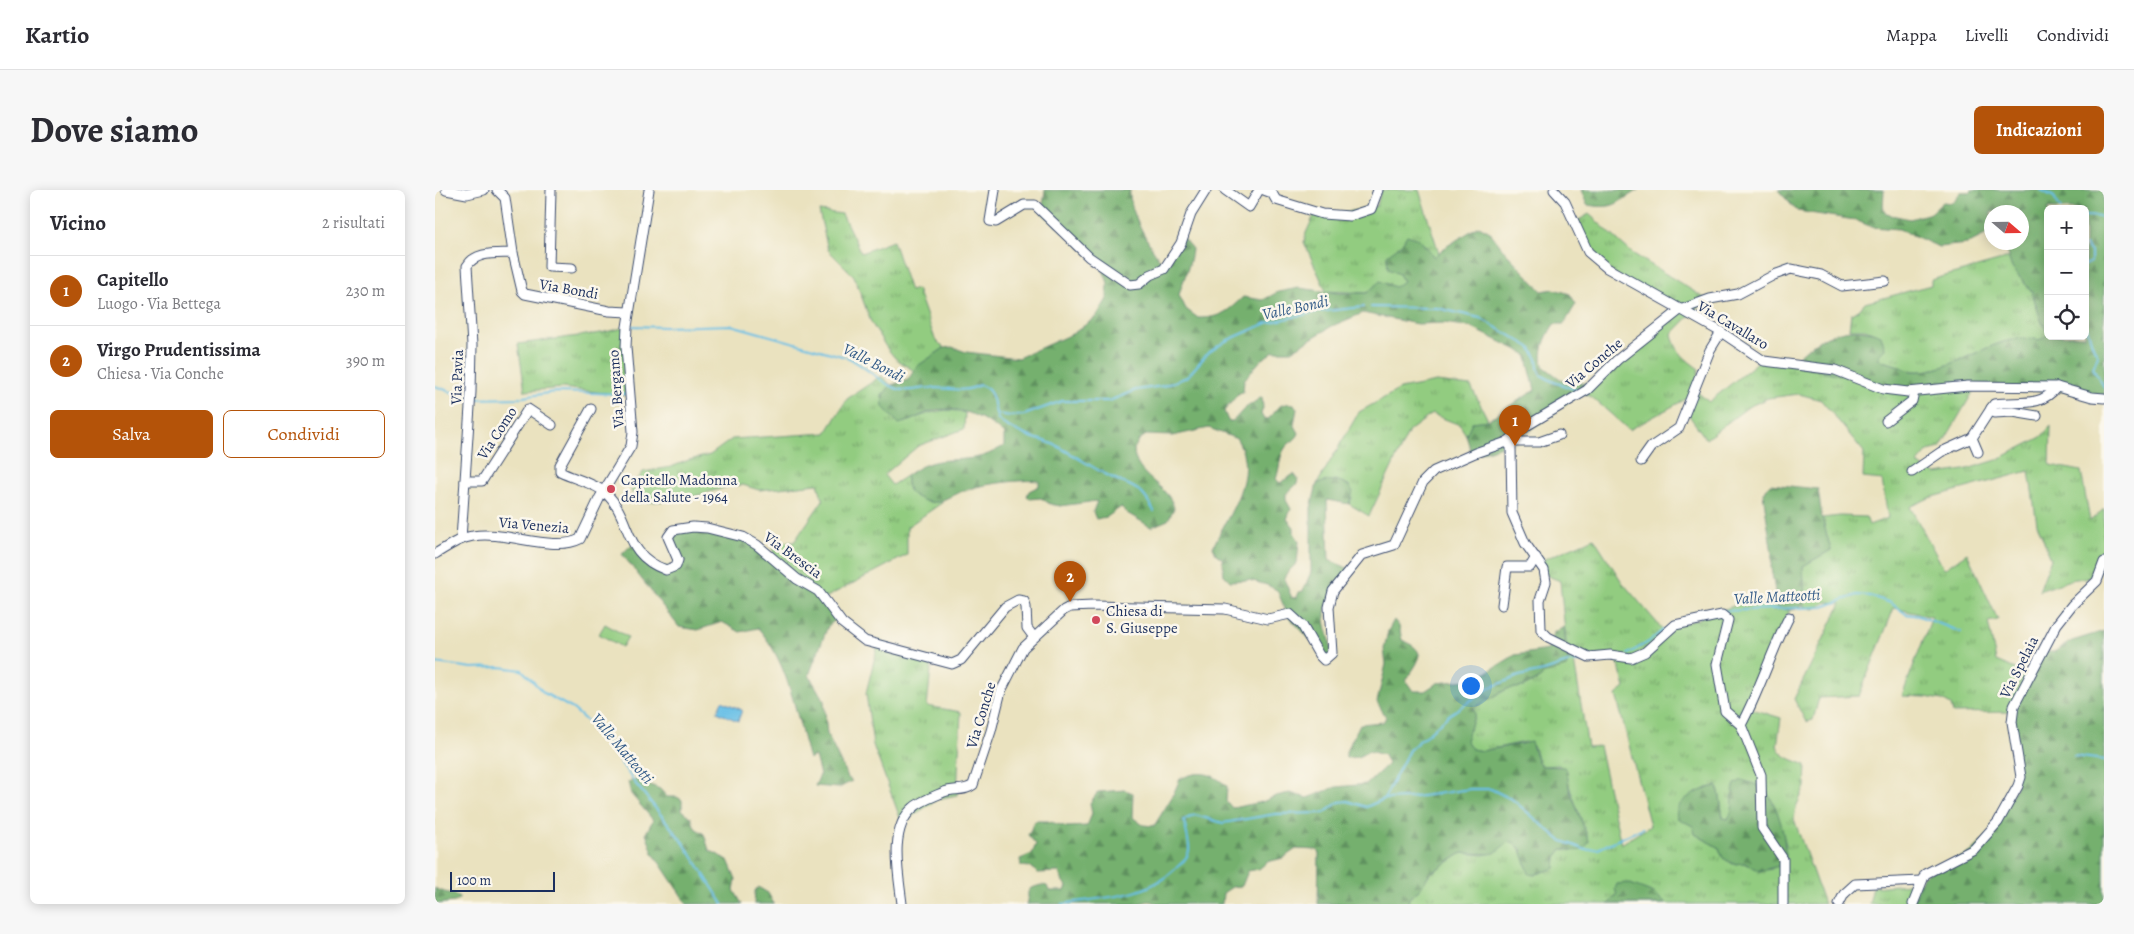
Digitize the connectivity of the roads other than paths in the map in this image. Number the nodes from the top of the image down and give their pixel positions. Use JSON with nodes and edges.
{"nodes":[{"id":1,"x":446,"y":190,"type":"edge"},
{"id":2,"x":484,"y":190,"type":"edge"},
{"id":3,"x":497,"y":190,"type":"edge"},
{"id":4,"x":551,"y":190,"type":"edge"},
{"id":5,"x":649,"y":190,"type":"edge"},
{"id":6,"x":995,"y":190,"type":"edge"},
{"id":7,"x":1206,"y":190,"type":"edge"},
{"id":8,"x":1225,"y":190,"type":"edge"},
{"id":9,"x":1259,"y":190,"type":"edge"},
{"id":10,"x":1264,"y":190,"type":"edge"},
{"id":11,"x":1379,"y":190,"type":"edge"},
{"id":12,"x":1554,"y":190,"type":"edge"},
{"id":13,"x":513,"y":253,"type":"junction"},
{"id":14,"x":573,"y":268,"type":"dead end"},
{"id":15,"x":1885,"y":281,"type":"dead end"},
{"id":16,"x":1680,"y":310,"type":"junction"},
{"id":17,"x":628,"y":312,"type":"junction"},
{"id":18,"x":1721,"y":332,"type":"junction"},
{"id":19,"x":2057,"y":387,"type":"junction"},
{"id":20,"x":1914,"y":392,"type":"junction"},
{"id":21,"x":2104,"y":398,"type":"edge"},
{"id":22,"x":1991,"y":408,"type":"junction"},
{"id":23,"x":591,"y":409,"type":"dead end"},
{"id":24,"x":2037,"y":416,"type":"dead end"},
{"id":25,"x":1886,"y":420,"type":"dead end"},
{"id":26,"x":552,"y":425,"type":"dead end"},
{"id":27,"x":1559,"y":435,"type":"dead end"},
{"id":28,"x":1972,"y":438,"type":"junction"},
{"id":29,"x":1507,"y":442,"type":"junction"},
{"id":30,"x":1978,"y":452,"type":"dead end"},
{"id":31,"x":1641,"y":461,"type":"dead end"},
{"id":32,"x":1912,"y":472,"type":"dead end"},
{"id":33,"x":465,"y":481,"type":"junction"},
{"id":34,"x":604,"y":491,"type":"junction"},
{"id":35,"x":461,"y":539,"type":"junction"},
{"id":36,"x":435,"y":554,"type":"edge"},
{"id":37,"x":1536,"y":557,"type":"junction"},
{"id":38,"x":2104,"y":562,"type":"edge"},
{"id":39,"x":1503,"y":606,"type":"dead end"},
{"id":40,"x":1789,"y":617,"type":"dead end"},
{"id":41,"x":1033,"y":636,"type":"junction"},
{"id":42,"x":1741,"y":725,"type":"junction"},
{"id":43,"x":1921,"y":880,"type":"junction"},
{"id":44,"x":901,"y":904,"type":"edge"},
{"id":45,"x":1783,"y":904,"type":"edge"},
{"id":46,"x":1839,"y":904,"type":"edge"},
{"id":47,"x":1913,"y":904,"type":"edge"}],
"edges":[{"from":1,"to":2,"type":"street"},
{"from":3,"to":13,"type":"street","name":"Via Bondi"},
{"from":4,"to":14,"type":"street"},
{"from":5,"to":17,"type":"street","name":"Via Bergamo"},
{"from":6,"to":7,"type":"street"},
{"from":8,"to":9,"type":"street"},
{"from":10,"to":11,"type":"street"},
{"from":12,"to":16,"type":"street"},
{"from":13,"to":17,"type":"street","name":"Via Bondi"},
{"from":13,"to":33,"type":"street","name":"Via Pavia"},
{"from":15,"to":16,"type":"street","name":"Via Cavallaro"},
{"from":16,"to":18,"type":"street","name":"Via Cavallaro"},
{"from":16,"to":29,"type":"street","name":"Via Conche"},
{"from":17,"to":34,"type":"street","name":"Via Bergamo"},
{"from":18,"to":20,"type":"street","name":"Via Cavallaro"},
{"from":18,"to":31,"type":"street"},
{"from":19,"to":20,"type":"street","name":"Via Cavallaro"},
{"from":19,"to":21,"type":"street","name":"Via Cavallaro"},
{"from":19,"to":22,"type":"street"},
{"from":20,"to":25,"type":"street"},
{"from":22,"to":24,"type":"street"},
{"from":22,"to":28,"type":"street"},
{"from":23,"to":34,"type":"street","name":"Via Bergamo"},
{"from":26,"to":33,"type":"street","name":"Via Como"},
{"from":27,"to":29,"type":"street"},
{"from":28,"to":30,"type":"street"},
{"from":28,"to":32,"type":"street"},
{"from":29,"to":37,"type":"street"},
{"from":29,"to":41,"type":"street","name":"Via Conche"},
{"from":33,"to":35,"type":"street","name":"Via Pavia"},
{"from":34,"to":35,"type":"street","name":"Via Venezia"},
{"from":34,"to":41,"type":"street","name":"Via Brescia"},
{"from":35,"to":36,"type":"street","name":"Via Venezia"},
{"from":37,"to":39,"type":"street"},
{"from":37,"to":42,"type":"street"},
{"from":38,"to":43,"type":"street","name":"Via Spelaia"},
{"from":40,"to":42,"type":"street"},
{"from":41,"to":44,"type":"street","name":"Via Conche"},
{"from":42,"to":45,"type":"street"},
{"from":43,"to":46,"type":"street"},
{"from":43,"to":47,"type":"street"}]}
